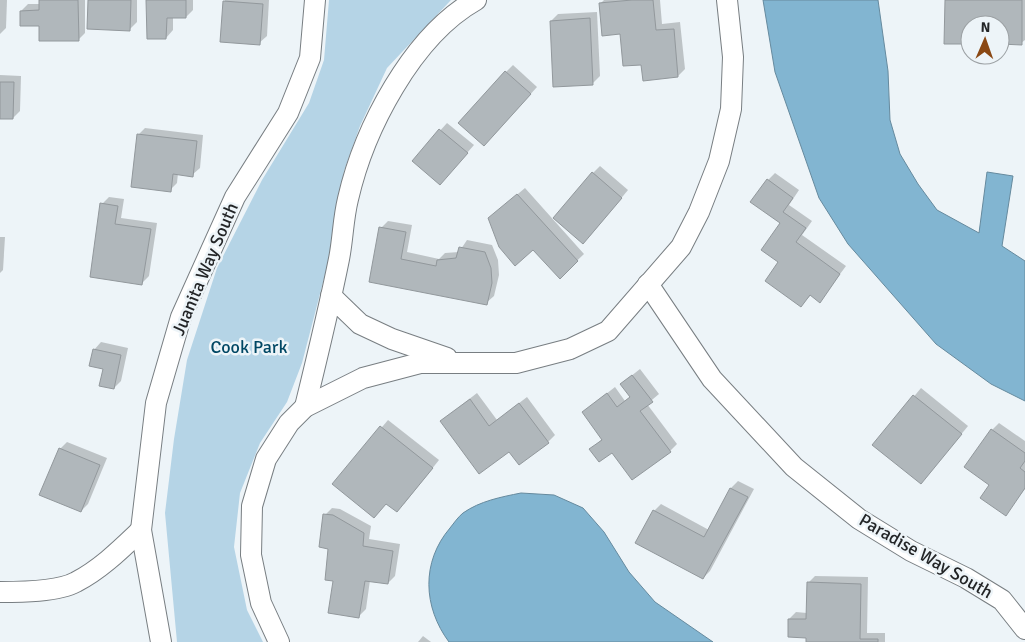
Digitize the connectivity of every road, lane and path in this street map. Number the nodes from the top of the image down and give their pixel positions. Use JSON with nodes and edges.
{"nodes":[{"id":1,"x":315,"y":0,"type":"edge"},
{"id":2,"x":476,"y":0,"type":"edge"},
{"id":3,"x":727,"y":0,"type":"edge"},
{"id":4,"x":648,"y":284,"type":"junction"},
{"id":5,"x":331,"y":296,"type":"junction"},
{"id":6,"x":460,"y":362,"type":"junction"},
{"id":7,"x":305,"y":407,"type":"junction"},
{"id":8,"x":142,"y":530,"type":"junction"},
{"id":9,"x":0,"y":592,"type":"edge"},
{"id":10,"x":1025,"y":629,"type":"edge"},
{"id":11,"x":161,"y":642,"type":"edge"},
{"id":12,"x":279,"y":642,"type":"edge"}],
"edges":[{"from":1,"to":8,"type":"street","name":"Juanita Way South"},
{"from":2,"to":5,"type":"street"},
{"from":3,"to":4,"type":"street"},
{"from":4,"to":6,"type":"street"},
{"from":4,"to":10,"type":"street","name":"Paradise Way South"},
{"from":5,"to":6,"type":"street"},
{"from":5,"to":7,"type":"street"},
{"from":6,"to":7,"type":"street"},
{"from":7,"to":12,"type":"street"},
{"from":8,"to":9,"type":"street"},
{"from":8,"to":11,"type":"street","name":"Juanita Way South"}]}
